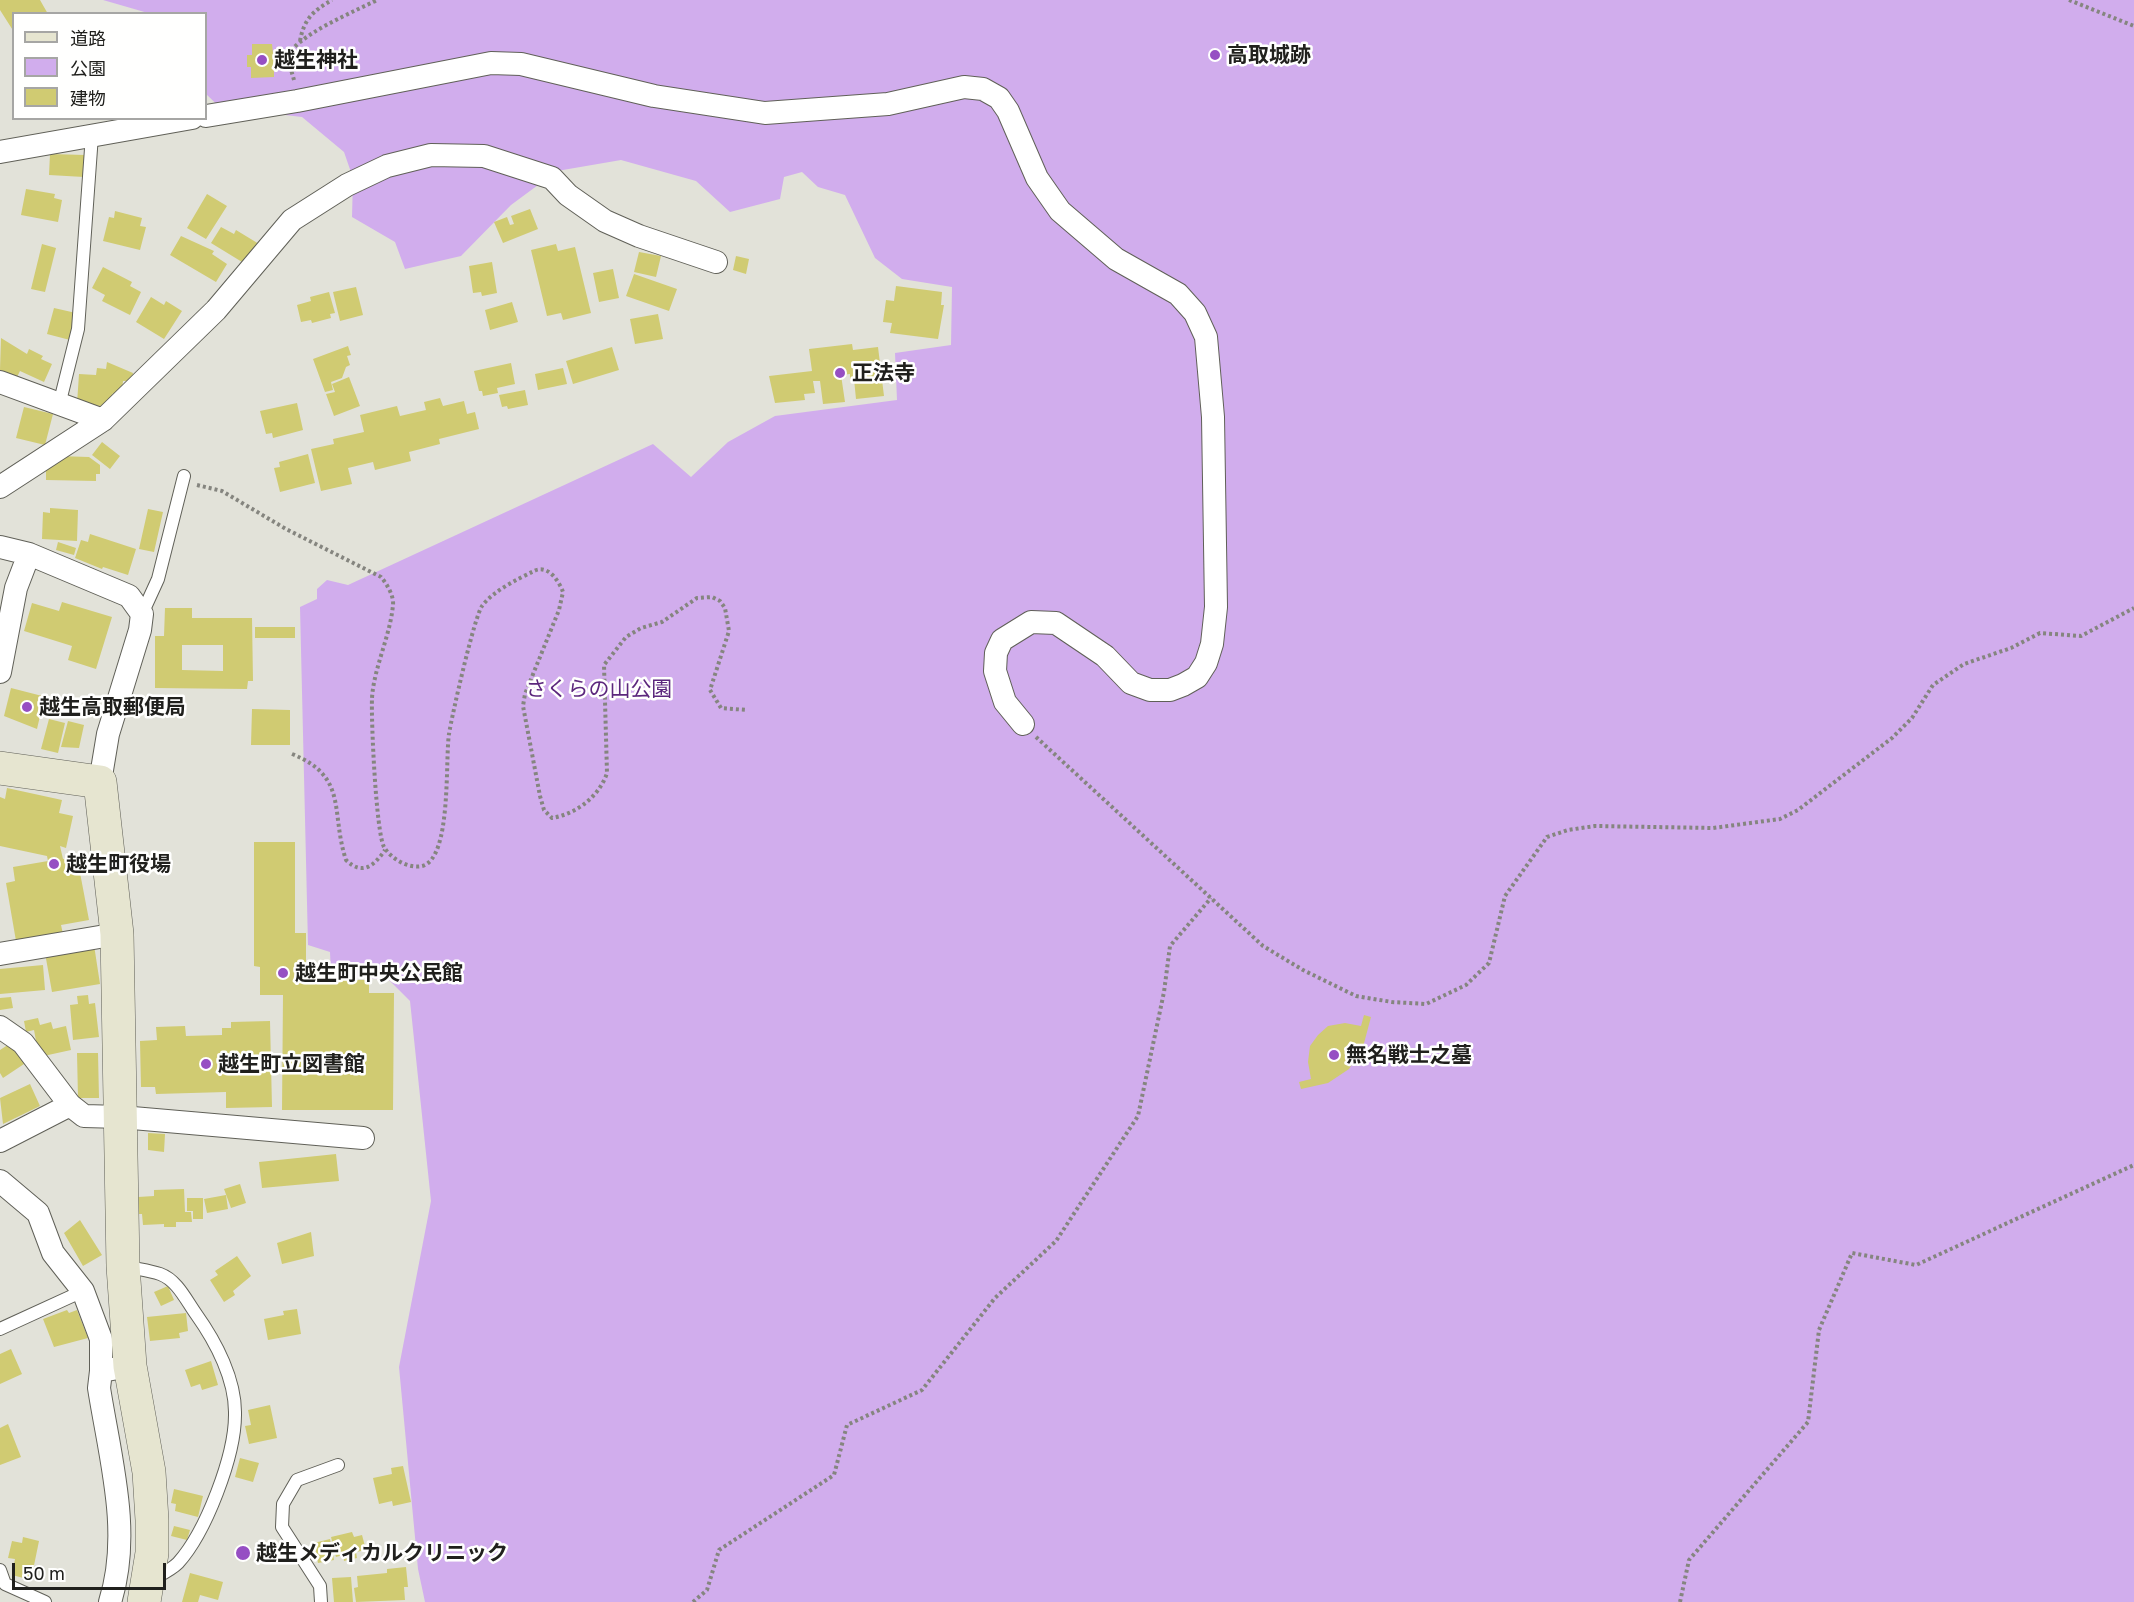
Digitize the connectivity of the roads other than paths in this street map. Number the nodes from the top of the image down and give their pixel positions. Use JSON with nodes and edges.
{"nodes":[{"id":1,"x":207,"y":116,"type":"edge"},
{"id":2,"x":180,"y":120,"type":"edge"},
{"id":3,"x":92,"y":135,"type":"junction"},
{"id":4,"x":0,"y":152,"type":"edge"},
{"id":5,"x":716,"y":262,"type":"dead end"},
{"id":6,"x":0,"y":382,"type":"edge"},
{"id":7,"x":59,"y":405,"type":"junction"},
{"id":8,"x":103,"y":420,"type":"junction"},
{"id":9,"x":184,"y":479,"type":"road end"},
{"id":10,"x":0,"y":488,"type":"edge"},
{"id":11,"x":0,"y":547,"type":"edge"},
{"id":12,"x":29,"y":554,"type":"junction"},
{"id":13,"x":142,"y":614,"type":"junction"},
{"id":14,"x":0,"y":672,"type":"edge"},
{"id":15,"x":1023,"y":724,"type":"road end"},
{"id":16,"x":0,"y":768,"type":"edge"},
{"id":17,"x":100,"y":782,"type":"junction"},
{"id":18,"x":117,"y":934,"type":"junction"},
{"id":19,"x":0,"y":954,"type":"edge"},
{"id":20,"x":0,"y":1027,"type":"edge"},
{"id":21,"x":70,"y":1105,"type":"junction"},
{"id":22,"x":121,"y":1117,"type":"junction"},
{"id":23,"x":363,"y":1138,"type":"dead end"},
{"id":24,"x":0,"y":1141,"type":"edge"},
{"id":25,"x":0,"y":1181,"type":"edge"},
{"id":26,"x":123,"y":1266,"type":"junction"},
{"id":27,"x":83,"y":1291,"type":"junction"},
{"id":28,"x":0,"y":1329,"type":"edge"},
{"id":29,"x":115,"y":1368,"type":"junction"},
{"id":30,"x":338,"y":1465,"type":"dead end"},
{"id":31,"x":0,"y":1570,"type":"edge"},
{"id":32,"x":146,"y":1592,"type":"edge"},
{"id":33,"x":45,"y":1602,"type":"edge"},
{"id":34,"x":110,"y":1602,"type":"edge"},
{"id":35,"x":321,"y":1602,"type":"edge"}],
"edges":[{"from":1,"to":15,"type":"street"},
{"from":2,"to":3,"type":"street"},
{"from":3,"to":4,"type":"street"},
{"from":3,"to":7,"type":"lane"},
{"from":5,"to":8,"type":"street"},
{"from":6,"to":7,"type":"street"},
{"from":7,"to":8,"type":"street"},
{"from":8,"to":10,"type":"street"},
{"from":9,"to":13,"type":"lane"},
{"from":11,"to":12,"type":"street"},
{"from":12,"to":13,"type":"street"},
{"from":12,"to":14,"type":"street"},
{"from":13,"to":17,"type":"street"},
{"from":16,"to":17,"type":"street"},
{"from":17,"to":18,"type":"street"},
{"from":18,"to":19,"type":"street"},
{"from":18,"to":22,"type":"street"},
{"from":20,"to":21,"type":"street"},
{"from":21,"to":22,"type":"street"},
{"from":21,"to":24,"type":"street"},
{"from":22,"to":23,"type":"street"},
{"from":22,"to":26,"type":"street"},
{"from":25,"to":27,"type":"street"},
{"from":26,"to":29,"type":"street"},
{"from":26,"to":32,"type":"lane"},
{"from":27,"to":28,"type":"lane"},
{"from":27,"to":29,"type":"street"},
{"from":29,"to":32,"type":"street"},
{"from":29,"to":34,"type":"street"},
{"from":30,"to":35,"type":"lane"},
{"from":31,"to":33,"type":"lane"}]}
